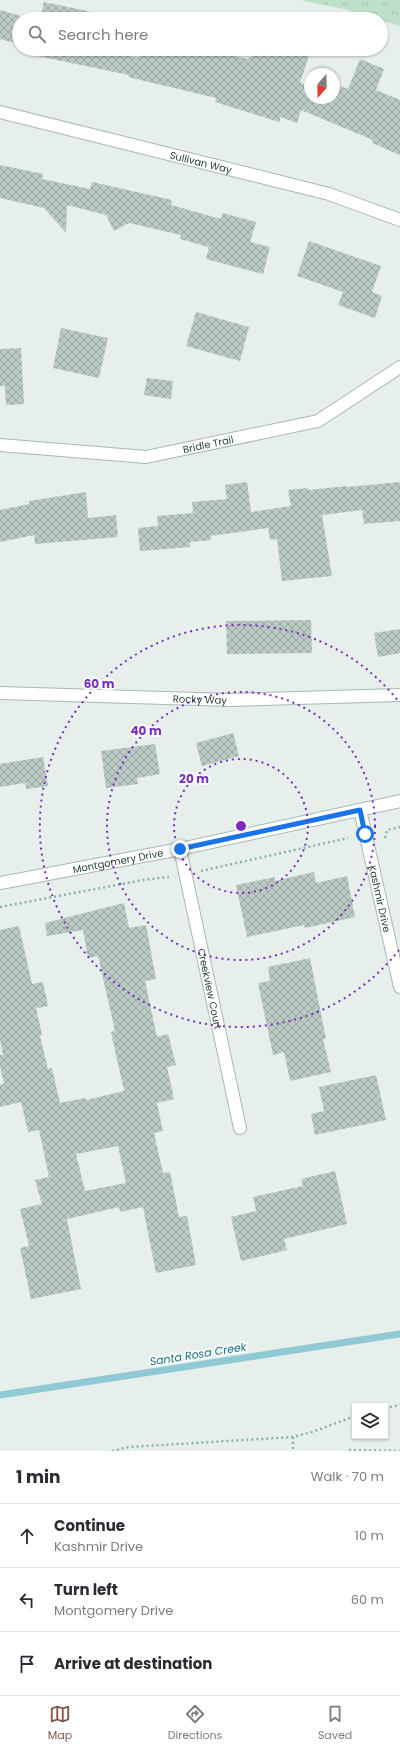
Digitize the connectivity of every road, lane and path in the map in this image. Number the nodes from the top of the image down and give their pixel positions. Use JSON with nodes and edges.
{"nodes":[{"id":1,"x":0,"y":112,"type":"edge"},
{"id":2,"x":400,"y":220,"type":"edge"},
{"id":3,"x":400,"y":367,"type":"edge"},
{"id":4,"x":0,"y":445,"type":"edge"},
{"id":5,"x":0,"y":692,"type":"edge"},
{"id":6,"x":400,"y":695,"type":"edge"},
{"id":7,"x":400,"y":802,"type":"edge"},
{"id":8,"x":360,"y":810,"type":"junction"},
{"id":9,"x":400,"y":827,"type":"edge"},
{"id":10,"x":387,"y":830,"type":"dead end"},
{"id":11,"x":180,"y":849,"type":"junction"},
{"id":12,"x":0,"y":883,"type":"edge"},
{"id":13,"x":400,"y":987,"type":"edge"},
{"id":14,"x":240,"y":1128,"type":"dead end"},
{"id":15,"x":400,"y":1405,"type":"edge"},
{"id":16,"x":388,"y":1407,"type":"edge"},
{"id":17,"x":352,"y":1417,"type":"edge"},
{"id":18,"x":292,"y":1437,"type":"junction"},
{"id":19,"x":349,"y":1450,"type":"dead end"},
{"id":20,"x":112,"y":1451,"type":"edge"},
{"id":21,"x":293,"y":1451,"type":"edge"},
{"id":22,"x":397,"y":1451,"type":"edge"},
{"id":23,"x":400,"y":1451,"type":"edge"}],
"edges":[{"from":1,"to":2,"type":"street","name":"Sullivan Way"},
{"from":3,"to":4,"type":"street","name":"Bridle Trail"},
{"from":5,"to":6,"type":"street","name":"Rocky Way"},
{"from":7,"to":8,"type":"street","name":"Montgomery Drive"},
{"from":8,"to":11,"type":"street","name":"Montgomery Drive"},
{"from":8,"to":13,"type":"street","name":"Kashmir Drive"},
{"from":9,"to":10,"type":"path"},
{"from":11,"to":12,"type":"street","name":"Montgomery Drive"},
{"from":11,"to":14,"type":"street","name":"Creekview Court"},
{"from":15,"to":16,"type":"path"},
{"from":17,"to":18,"type":"path"},
{"from":18,"to":20,"type":"path"},
{"from":18,"to":21,"type":"path"},
{"from":19,"to":22,"type":"path"},
{"from":22,"to":23,"type":"path"}]}
